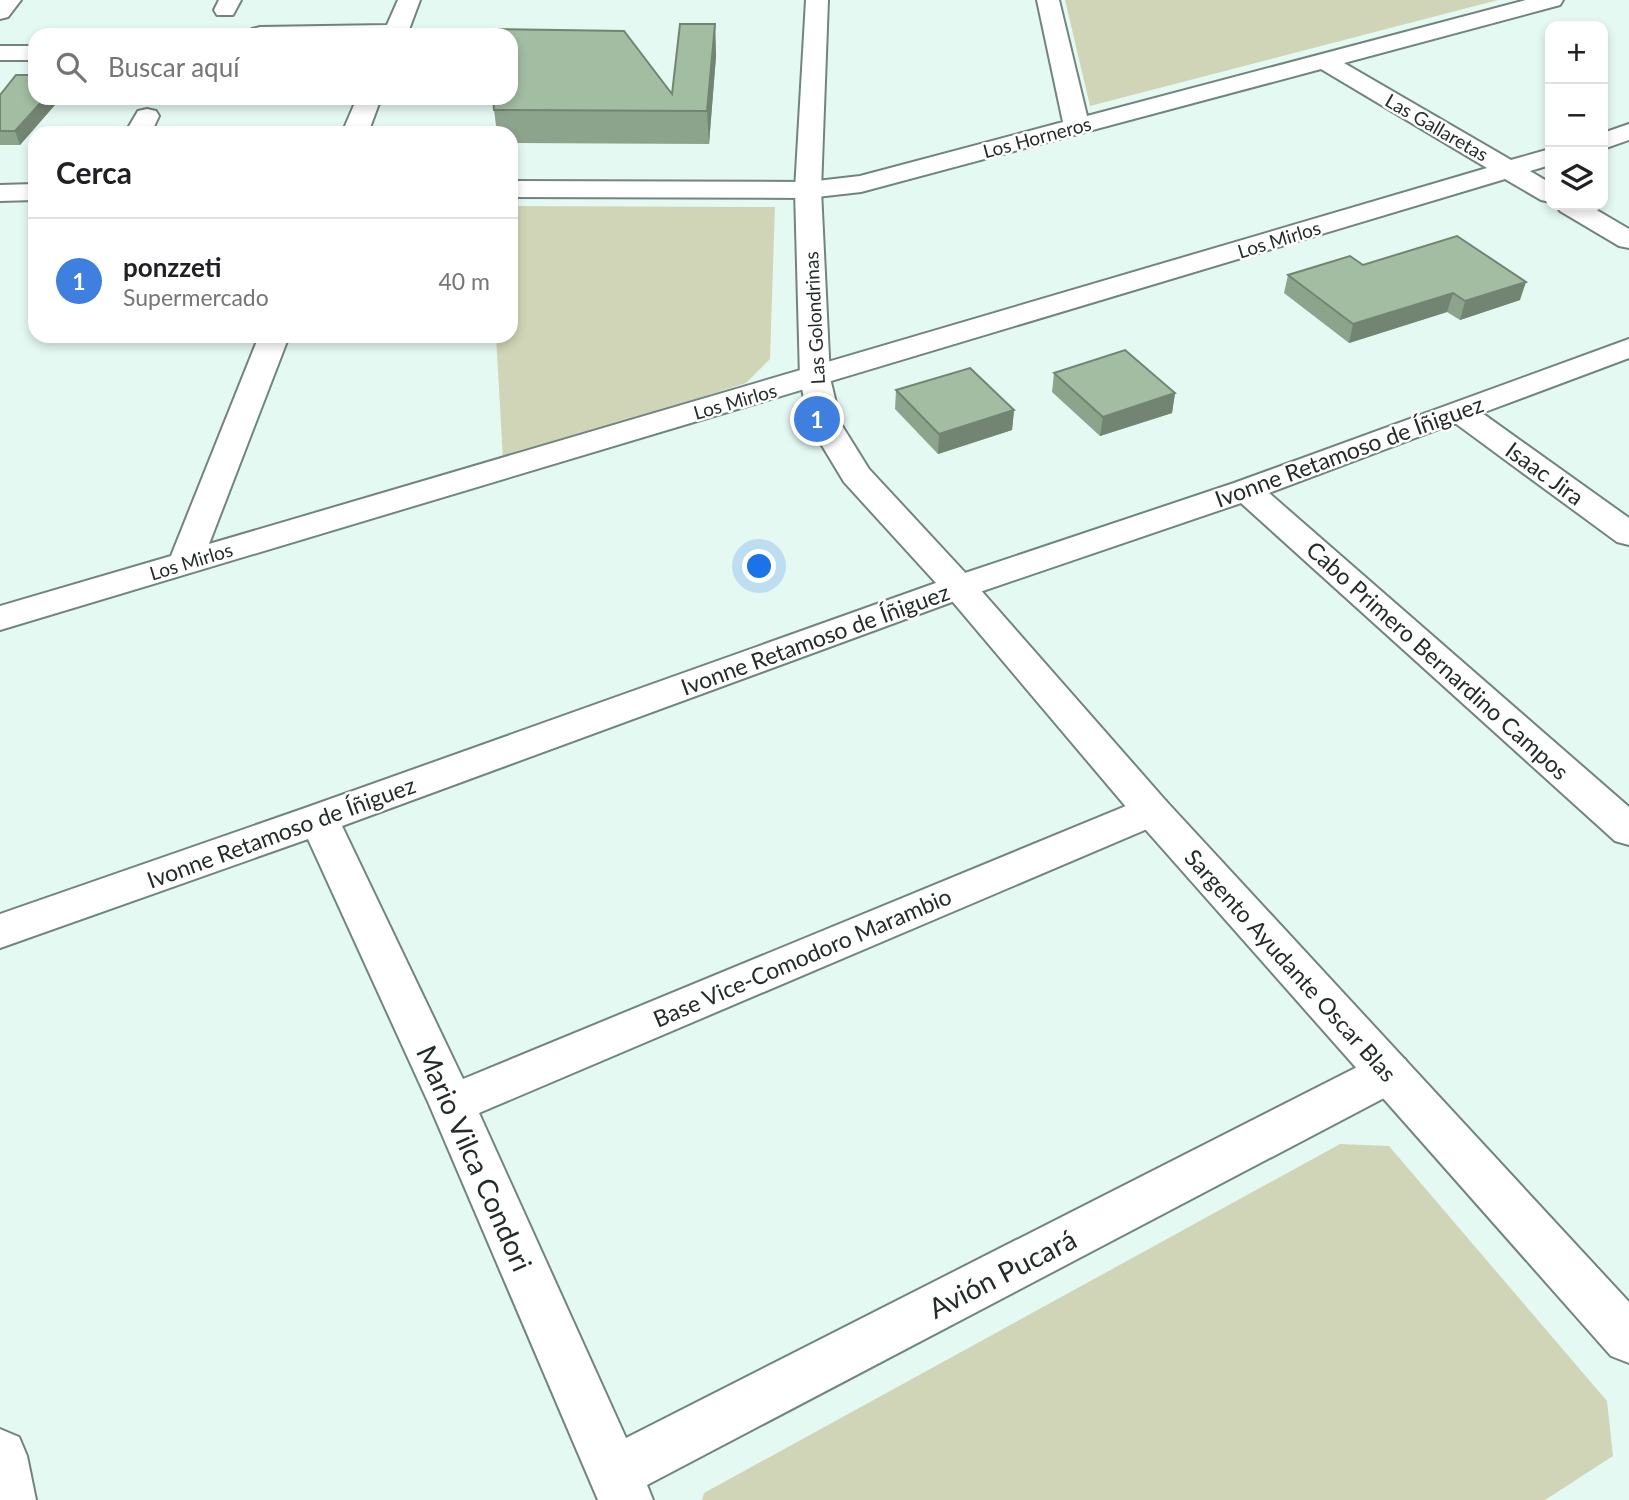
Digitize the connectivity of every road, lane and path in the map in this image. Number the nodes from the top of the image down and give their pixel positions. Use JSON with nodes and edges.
{"nodes":[{"id":1,"x":10,"y":0,"type":"edge"},
{"id":2,"x":410,"y":0,"type":"edge"},
{"id":3,"x":817,"y":0,"type":"edge"},
{"id":4,"x":1048,"y":0,"type":"edge"},
{"id":5,"x":1552,"y":0,"type":"edge"},
{"id":6,"x":0,"y":12,"type":"edge"},
{"id":7,"x":398,"y":28,"type":"edge"},
{"id":8,"x":0,"y":53,"type":"edge"},
{"id":9,"x":28,"y":53,"type":"edge"},
{"id":10,"x":1323,"y":60,"type":"junction"},
{"id":11,"x":366,"y":105,"type":"edge"},
{"id":12,"x":358,"y":126,"type":"edge"},
{"id":13,"x":1077,"y":127,"type":"junction"},
{"id":14,"x":1629,"y":132,"type":"edge"},
{"id":15,"x":1608,"y":139,"type":"edge"},
{"id":16,"x":1545,"y":159,"type":"edge"},
{"id":17,"x":1510,"y":170,"type":"junction"},
{"id":18,"x":518,"y":189,"type":"edge"},
{"id":19,"x":808,"y":190,"type":"junction"},
{"id":20,"x":1545,"y":191,"type":"edge"},
{"id":21,"x":0,"y":192,"type":"edge"},
{"id":22,"x":28,"y":192,"type":"edge"},
{"id":23,"x":1578,"y":210,"type":"edge"},
{"id":24,"x":1629,"y":240,"type":"edge"},
{"id":25,"x":271,"y":343,"type":"edge"},
{"id":26,"x":1629,"y":348,"type":"edge"},
{"id":27,"x":814,"y":378,"type":"junction"},
{"id":28,"x":1461,"y":412,"type":"junction"},
{"id":29,"x":1246,"y":490,"type":"junction"},
{"id":30,"x":1629,"y":534,"type":"edge"},
{"id":31,"x":185,"y":563,"type":"junction"},
{"id":32,"x":959,"y":587,"type":"junction"},
{"id":33,"x":0,"y":618,"type":"edge"},
{"id":34,"x":1152,"y":811,"type":"junction"},
{"id":35,"x":319,"y":819,"type":"junction"},
{"id":36,"x":1629,"y":830,"type":"edge"},
{"id":37,"x":0,"y":931,"type":"edge"},
{"id":38,"x":1390,"y":1073,"type":"junction"},
{"id":39,"x":452,"y":1104,"type":"junction"},
{"id":40,"x":1629,"y":1339,"type":"edge"},
{"id":41,"x":0,"y":1456,"type":"edge"},
{"id":42,"x":620,"y":1487,"type":"edge"},
{"id":43,"x":9,"y":1500,"type":"edge"}],
"edges":[{"from":1,"to":6,"type":"street"},
{"from":2,"to":7,"type":"street"},
{"from":3,"to":19,"type":"street","name":"Las Golondrinas"},
{"from":4,"to":13,"type":"street"},
{"from":5,"to":10,"type":"street","name":"Los Horneros"},
{"from":8,"to":9,"type":"street"},
{"from":10,"to":13,"type":"street","name":"Los Horneros"},
{"from":10,"to":17,"type":"street","name":"Las Gallaretas"},
{"from":11,"to":12,"type":"street"},
{"from":13,"to":19,"type":"street","name":"Los Horneros"},
{"from":14,"to":15,"type":"street"},
{"from":16,"to":17,"type":"street","name":"Los Mirlos"},
{"from":17,"to":20,"type":"street","name":"Las Gallaretas"},
{"from":17,"to":27,"type":"street","name":"Los Mirlos"},
{"from":18,"to":19,"type":"street","name":"Los Horneros"},
{"from":19,"to":27,"type":"street","name":"Las Golondrinas"},
{"from":21,"to":22,"type":"street"},
{"from":23,"to":24,"type":"street"},
{"from":25,"to":31,"type":"street"},
{"from":26,"to":28,"type":"street","name":"Ivonne Retamoso de Íñiguez"},
{"from":27,"to":31,"type":"street","name":"Los Mirlos"},
{"from":27,"to":32,"type":"street","name":"Las Golondrinas"},
{"from":28,"to":29,"type":"street","name":"Ivonne Retamoso de Íñiguez"},
{"from":28,"to":30,"type":"street","name":"Isaac Jira"},
{"from":29,"to":32,"type":"street","name":"Ivonne Retamoso de Íñiguez"},
{"from":29,"to":36,"type":"street","name":"Cabo Primero Bernardino Campos"},
{"from":31,"to":33,"type":"street","name":"Los Mirlos"},
{"from":32,"to":34,"type":"street","name":"Sargento Ayudante Oscar Blas"},
{"from":32,"to":35,"type":"street","name":"Ivonne Retamoso de Íñiguez"},
{"from":34,"to":38,"type":"street","name":"Sargento Ayudante Oscar Blas"},
{"from":34,"to":39,"type":"street","name":"Base Vice-Comodoro Marambio"},
{"from":35,"to":37,"type":"street","name":"Ivonne Retamoso de Íñiguez"},
{"from":35,"to":39,"type":"street","name":"Mario Vilca Condori"},
{"from":38,"to":40,"type":"street","name":"Sargento Ayudante Oscar Blas"},
{"from":38,"to":42,"type":"street","name":"Avión Pucará"},
{"from":39,"to":42,"type":"street","name":"Mario Vilca Condori"},
{"from":41,"to":43,"type":"street"}]}
